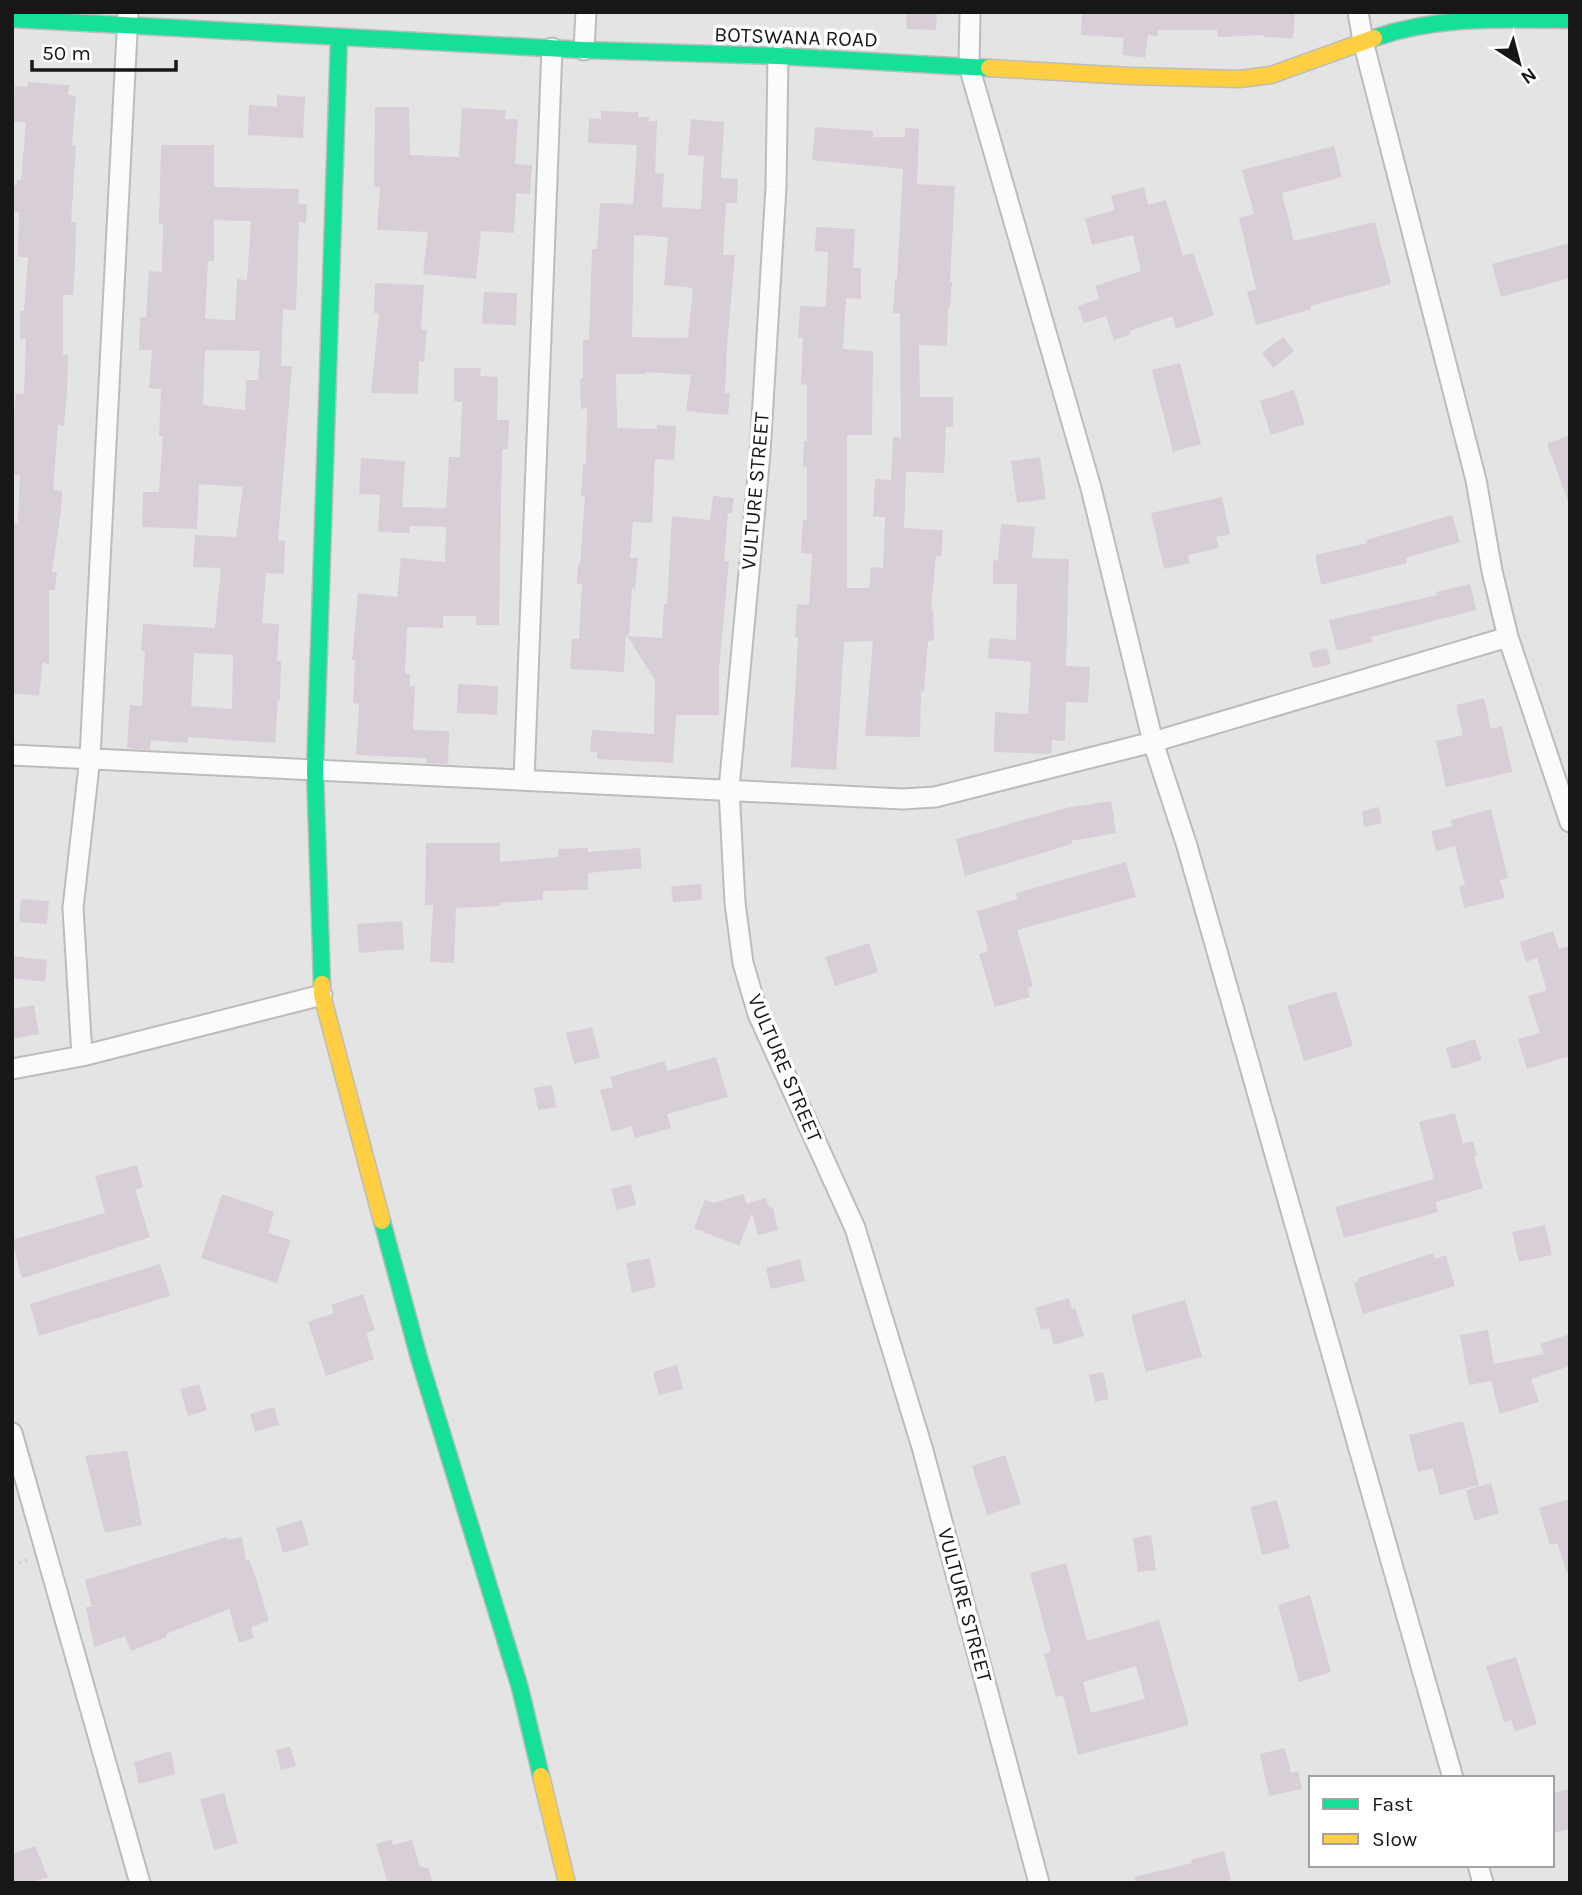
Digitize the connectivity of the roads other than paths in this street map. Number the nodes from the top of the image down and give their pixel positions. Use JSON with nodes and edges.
{"nodes":[{"id":1,"x":586,"y":12,"type":"edge"},
{"id":2,"x":970,"y":12,"type":"edge"},
{"id":3,"x":1358,"y":12,"type":"edge"},
{"id":4,"x":128,"y":18,"type":"edge"},
{"id":5,"x":12,"y":19,"type":"edge"},
{"id":6,"x":1570,"y":20,"type":"edge"},
{"id":7,"x":339,"y":37,"type":"junction"},
{"id":8,"x":1363,"y":41,"type":"junction"},
{"id":9,"x":551,"y":48,"type":"junction"},
{"id":10,"x":584,"y":50,"type":"junction"},
{"id":11,"x":778,"y":56,"type":"junction"},
{"id":12,"x":969,"y":66,"type":"junction"},
{"id":13,"x":1508,"y":637,"type":"junction"},
{"id":14,"x":1153,"y":742,"type":"junction"},
{"id":15,"x":12,"y":755,"type":"edge"},
{"id":16,"x":90,"y":757,"type":"junction"},
{"id":17,"x":315,"y":770,"type":"junction"},
{"id":18,"x":524,"y":780,"type":"junction"},
{"id":19,"x":729,"y":789,"type":"junction"},
{"id":20,"x":1570,"y":822,"type":"edge"},
{"id":21,"x":322,"y":995,"type":"junction"},
{"id":22,"x":82,"y":1055,"type":"junction"},
{"id":23,"x":12,"y":1069,"type":"edge"},
{"id":24,"x":12,"y":1433,"type":"edge"},
{"id":25,"x":1452,"y":1776,"type":"edge"},
{"id":26,"x":140,"y":1883,"type":"edge"},
{"id":27,"x":567,"y":1883,"type":"edge"},
{"id":28,"x":1040,"y":1883,"type":"edge"}],
"edges":[{"from":1,"to":10,"type":"street"},
{"from":2,"to":12,"type":"street"},
{"from":3,"to":8,"type":"street"},
{"from":4,"to":5,"type":"street","name":"BOTSWANA ROAD"},
{"from":4,"to":7,"type":"street","name":"BOTSWANA ROAD"},
{"from":4,"to":16,"type":"street"},
{"from":6,"to":8,"type":"street","name":"BOTSWANA ROAD"},
{"from":7,"to":9,"type":"street","name":"BOTSWANA ROAD"},
{"from":7,"to":17,"type":"street"},
{"from":8,"to":12,"type":"street","name":"BOTSWANA ROAD"},
{"from":8,"to":13,"type":"street"},
{"from":9,"to":10,"type":"street","name":"BOTSWANA ROAD"},
{"from":9,"to":18,"type":"street"},
{"from":10,"to":11,"type":"street","name":"BOTSWANA ROAD"},
{"from":11,"to":12,"type":"street","name":"BOTSWANA ROAD"},
{"from":11,"to":19,"type":"street","name":"VULTURE STREET"},
{"from":12,"to":14,"type":"street"},
{"from":13,"to":14,"type":"street"},
{"from":13,"to":20,"type":"street"},
{"from":14,"to":19,"type":"street"},
{"from":14,"to":25,"type":"street"},
{"from":15,"to":16,"type":"street"},
{"from":16,"to":17,"type":"street"},
{"from":16,"to":22,"type":"street"},
{"from":17,"to":18,"type":"street"},
{"from":17,"to":21,"type":"street"},
{"from":18,"to":19,"type":"street"},
{"from":19,"to":28,"type":"street","name":"VULTURE STREET"},
{"from":21,"to":22,"type":"street"},
{"from":21,"to":27,"type":"street"},
{"from":22,"to":23,"type":"street"},
{"from":24,"to":26,"type":"street"}]}
